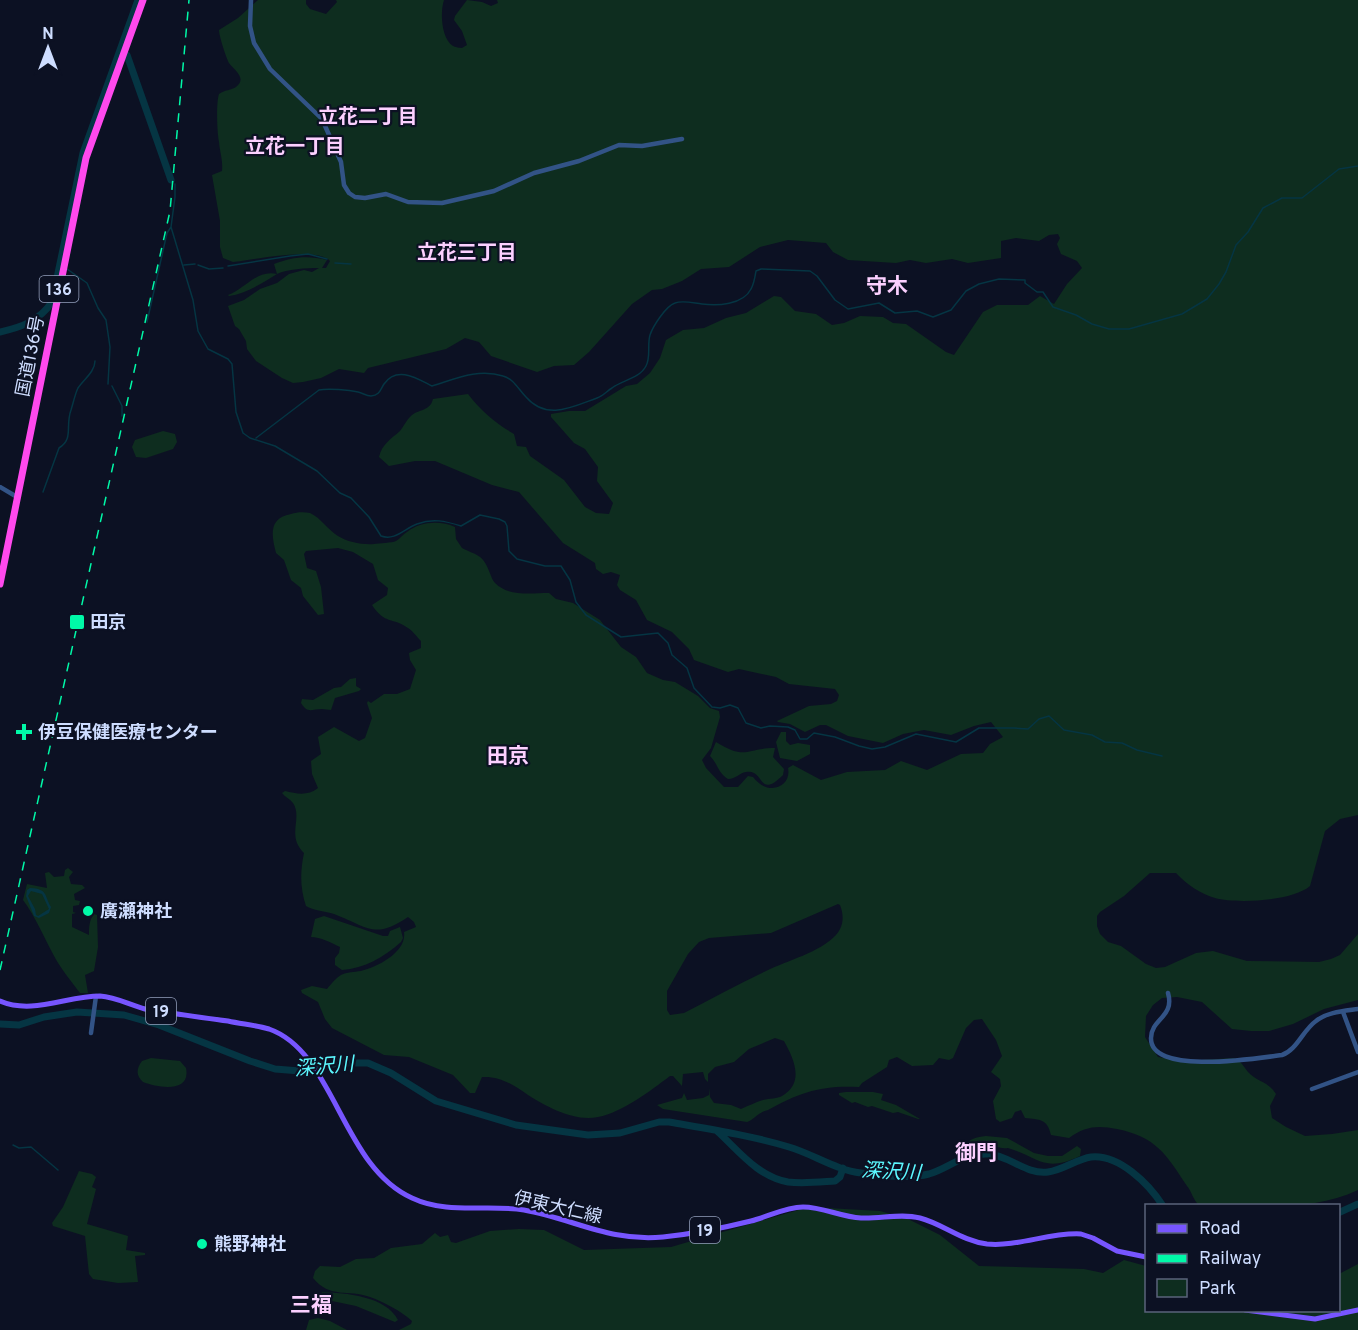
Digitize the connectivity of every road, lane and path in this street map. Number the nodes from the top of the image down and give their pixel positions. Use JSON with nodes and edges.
{"nodes":[{"id":1,"x":143,"y":0,"type":"edge"},
{"id":2,"x":251,"y":0,"type":"edge"},
{"id":3,"x":682,"y":139,"type":"dead end"},
{"id":4,"x":0,"y":487,"type":"edge"},
{"id":5,"x":17,"y":497,"type":"junction"},
{"id":6,"x":0,"y":584,"type":"edge"},
{"id":7,"x":1168,"y":993,"type":"dead end"},
{"id":8,"x":96,"y":996,"type":"junction"},
{"id":9,"x":0,"y":1000,"type":"edge"},
{"id":10,"x":1358,"y":1009,"type":"edge"},
{"id":11,"x":1343,"y":1011,"type":"junction"},
{"id":12,"x":92,"y":1033,"type":"dead end"},
{"id":13,"x":1358,"y":1052,"type":"edge"},
{"id":14,"x":1358,"y":1072,"type":"edge"},
{"id":15,"x":1312,"y":1089,"type":"dead end"},
{"id":16,"x":1145,"y":1257,"type":"edge"},
{"id":17,"x":1358,"y":1310,"type":"edge"},
{"id":18,"x":1254,"y":1312,"type":"edge"}],
"edges":[{"from":1,"to":5,"type":"highway","name":"国道136号","number":"136"},
{"from":2,"to":3,"type":"street"},
{"from":4,"to":5,"type":"street"},
{"from":5,"to":6,"type":"highway","name":"国道136号","number":"136"},
{"from":7,"to":11,"type":"street"},
{"from":8,"to":9,"type":"main road","name":"伊東大仁線","number":"19"},
{"from":8,"to":12,"type":"street"},
{"from":8,"to":16,"type":"main road","name":"伊東大仁線","number":"19"},
{"from":10,"to":11,"type":"street"},
{"from":11,"to":13,"type":"street"},
{"from":14,"to":15,"type":"street"},
{"from":17,"to":18,"type":"main road"}]}
